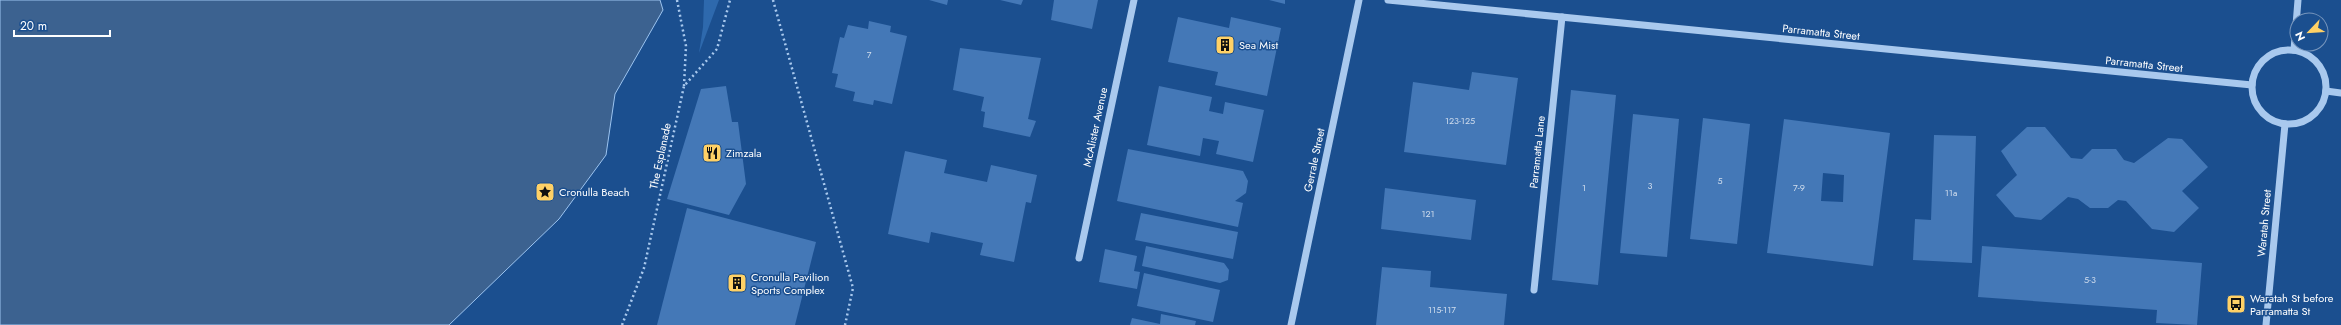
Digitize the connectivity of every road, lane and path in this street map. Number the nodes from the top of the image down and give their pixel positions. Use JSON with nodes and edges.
{"nodes":[{"id":1,"x":677,"y":0,"type":"edge"},
{"id":2,"x":730,"y":0,"type":"edge"},
{"id":3,"x":773,"y":0,"type":"edge"},
{"id":4,"x":1134,"y":0,"type":"edge"},
{"id":5,"x":1360,"y":0,"type":"edge"},
{"id":6,"x":1388,"y":0,"type":"edge"},
{"id":7,"x":2298,"y":0,"type":"edge"},
{"id":8,"x":2297,"y":12,"type":"edge"},
{"id":9,"x":1562,"y":17,"type":"junction"},
{"id":10,"x":2289,"y":50,"type":"edge"},
{"id":11,"x":2301,"y":52,"type":"edge"},
{"id":12,"x":2252,"y":85,"type":"junction"},
{"id":13,"x":684,"y":86,"type":"junction"},
{"id":14,"x":2326,"y":91,"type":"junction"},
{"id":15,"x":2341,"y":93,"type":"edge"},
{"id":16,"x":2285,"y":124,"type":"junction"},
{"id":17,"x":1078,"y":258,"type":"dead end"},
{"id":18,"x":1534,"y":290,"type":"dead end"},
{"id":19,"x":622,"y":325,"type":"edge"},
{"id":20,"x":845,"y":325,"type":"edge"},
{"id":21,"x":1290,"y":325,"type":"edge"},
{"id":22,"x":2266,"y":325,"type":"edge"}],
"edges":[{"from":1,"to":13,"type":"path"},
{"from":2,"to":13,"type":"path","name":"The Esplanade"},
{"from":3,"to":20,"type":"path"},
{"from":4,"to":17,"type":"street","name":"McAlister Avenue"},
{"from":5,"to":21,"type":"street","name":"Gerrale Street"},
{"from":6,"to":9,"type":"street","name":"Parramatta Street"},
{"from":7,"to":8,"type":"street"},
{"from":9,"to":12,"type":"street","name":"Parramatta Street"},
{"from":9,"to":18,"type":"street","name":"Parramatta Lane"},
{"from":10,"to":12,"type":"street"},
{"from":11,"to":14,"type":"street"},
{"from":12,"to":16,"type":"street"},
{"from":13,"to":19,"type":"path","name":"The Esplanade"},
{"from":14,"to":15,"type":"street"},
{"from":14,"to":16,"type":"street"},
{"from":16,"to":22,"type":"street","name":"Waratah Street"}]}
